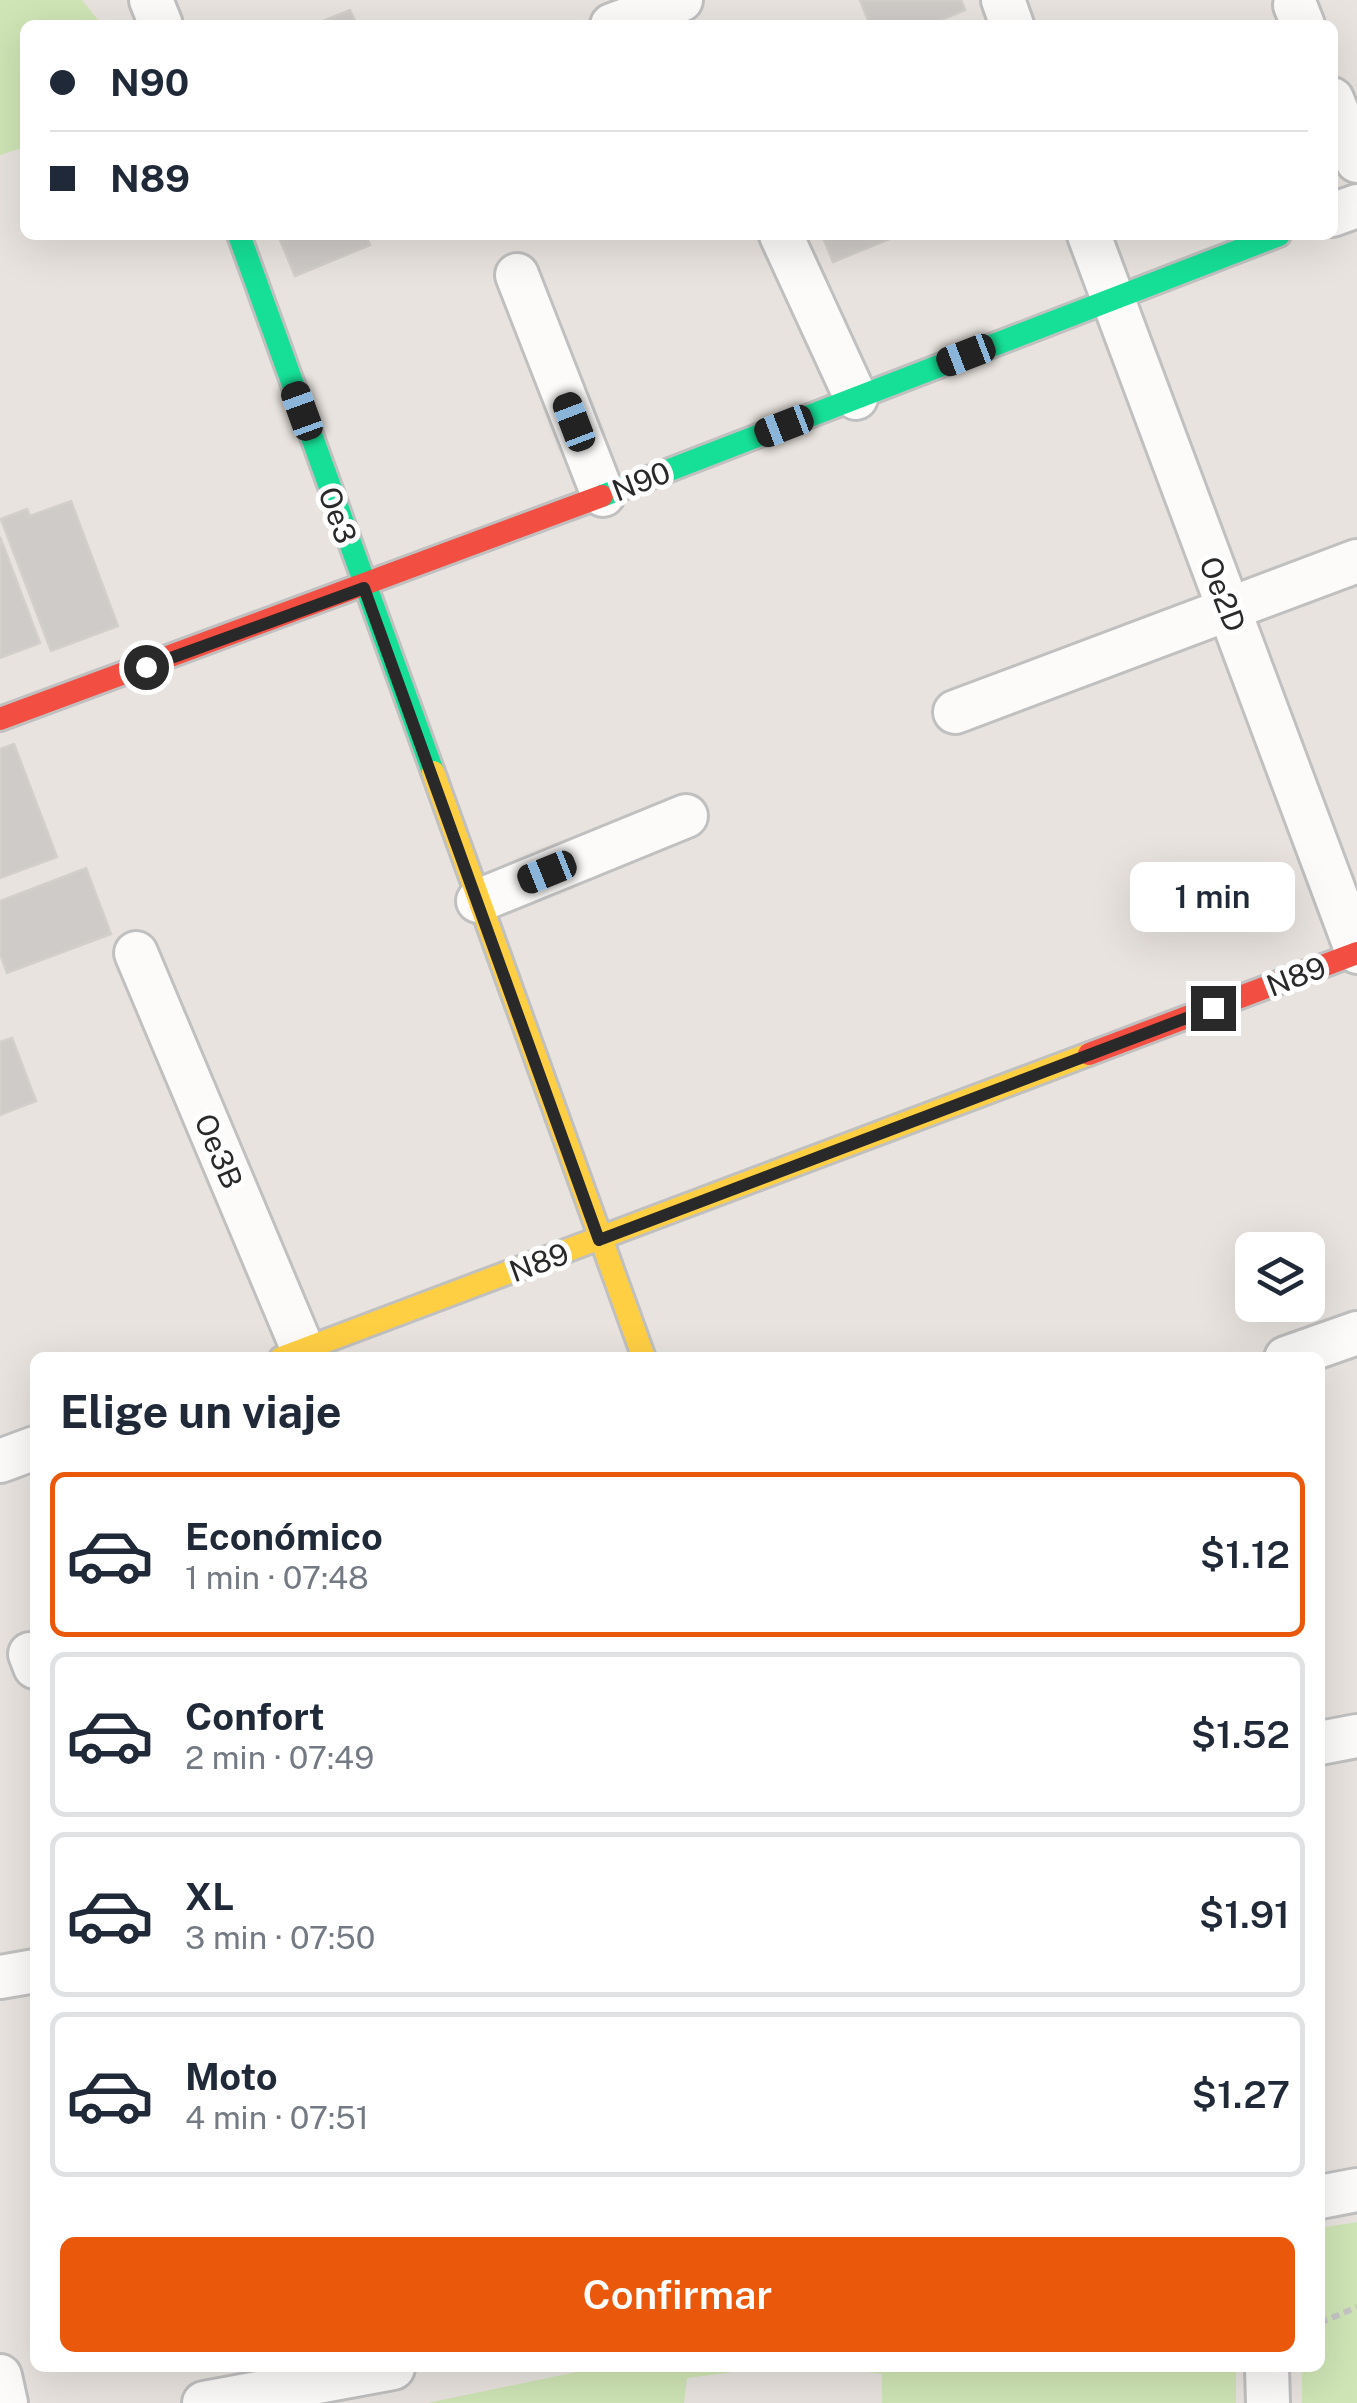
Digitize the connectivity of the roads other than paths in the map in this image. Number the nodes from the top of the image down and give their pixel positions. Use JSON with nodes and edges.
{"nodes":[{"id":1,"x":680,"y":0,"type":"edge"},
{"id":2,"x":626,"y":20,"type":"edge"},
{"id":3,"x":1338,"y":114,"type":"edge"},
{"id":4,"x":1357,"y":161,"type":"edge"},
{"id":5,"x":241,"y":240,"type":"edge"},
{"id":6,"x":783,"y":240,"type":"edge"},
{"id":7,"x":1091,"y":240,"type":"edge"},
{"id":8,"x":1266,"y":240,"type":"edge"},
{"id":9,"x":517,"y":275,"type":"dead end"},
{"id":10,"x":1112,"y":298,"type":"junction"},
{"id":11,"x":856,"y":398,"type":"junction"},
{"id":12,"x":603,"y":495,"type":"junction"},
{"id":13,"x":1357,"y":560,"type":"edge"},
{"id":14,"x":364,"y":588,"type":"junction"},
{"id":15,"x":1229,"y":608,"type":"junction"},
{"id":16,"x":955,"y":712,"type":"dead end"},
{"id":17,"x":0,"y":720,"type":"edge"},
{"id":18,"x":686,"y":816,"type":"dead end"},
{"id":19,"x":478,"y":901,"type":"junction"},
{"id":20,"x":136,"y":953,"type":"dead end"},
{"id":21,"x":1357,"y":953,"type":"edge"},
{"id":22,"x":599,"y":1240,"type":"junction"},
{"id":23,"x":1357,"y":1333,"type":"edge"},
{"id":24,"x":291,"y":1352,"type":"edge"},
{"id":25,"x":297,"y":1352,"type":"edge"},
{"id":26,"x":642,"y":1352,"type":"edge"},
{"id":27,"x":1303,"y":1352,"type":"edge"},
{"id":28,"x":30,"y":1450,"type":"edge"},
{"id":29,"x":0,"y":1461,"type":"edge"},
{"id":30,"x":1357,"y":1736,"type":"edge"},
{"id":31,"x":1325,"y":1742,"type":"edge"},
{"id":32,"x":30,"y":1972,"type":"edge"},
{"id":33,"x":0,"y":1977,"type":"edge"},
{"id":34,"x":1357,"y":2190,"type":"edge"},
{"id":35,"x":1325,"y":2196,"type":"edge"},
{"id":36,"x":371,"y":2372,"type":"edge"},
{"id":37,"x":1268,"y":2372,"type":"edge"},
{"id":38,"x":0,"y":2376,"type":"edge"},
{"id":39,"x":6,"y":2403,"type":"edge"},
{"id":40,"x":204,"y":2403,"type":"edge"},
{"id":41,"x":1268,"y":2403,"type":"edge"}],
"edges":[{"from":1,"to":2,"type":"street"},
{"from":3,"to":4,"type":"street"},
{"from":5,"to":14,"type":"street","name":"Oe3"},
{"from":6,"to":11,"type":"street"},
{"from":7,"to":10,"type":"street","name":"Oe2D"},
{"from":8,"to":10,"type":"street","name":"N90"},
{"from":9,"to":12,"type":"street"},
{"from":10,"to":11,"type":"street","name":"N90"},
{"from":10,"to":15,"type":"street","name":"Oe2D"},
{"from":11,"to":12,"type":"street","name":"N90"},
{"from":12,"to":14,"type":"street","name":"N90"},
{"from":13,"to":15,"type":"street"},
{"from":14,"to":17,"type":"street","name":"N90"},
{"from":14,"to":19,"type":"street","name":"Oe3"},
{"from":15,"to":16,"type":"street"},
{"from":15,"to":21,"type":"street","name":"Oe2D"},
{"from":18,"to":19,"type":"street"},
{"from":19,"to":22,"type":"street","name":"Oe3"},
{"from":20,"to":24,"type":"street","name":"Oe3B"},
{"from":21,"to":22,"type":"street","name":"N89"},
{"from":22,"to":25,"type":"street","name":"N89"},
{"from":22,"to":26,"type":"street","name":"Oe3"},
{"from":23,"to":27,"type":"street"},
{"from":28,"to":29,"type":"street"},
{"from":30,"to":31,"type":"street"},
{"from":32,"to":33,"type":"street"},
{"from":34,"to":35,"type":"street"},
{"from":36,"to":40,"type":"street"},
{"from":37,"to":41,"type":"street"},
{"from":38,"to":39,"type":"street"}]}
